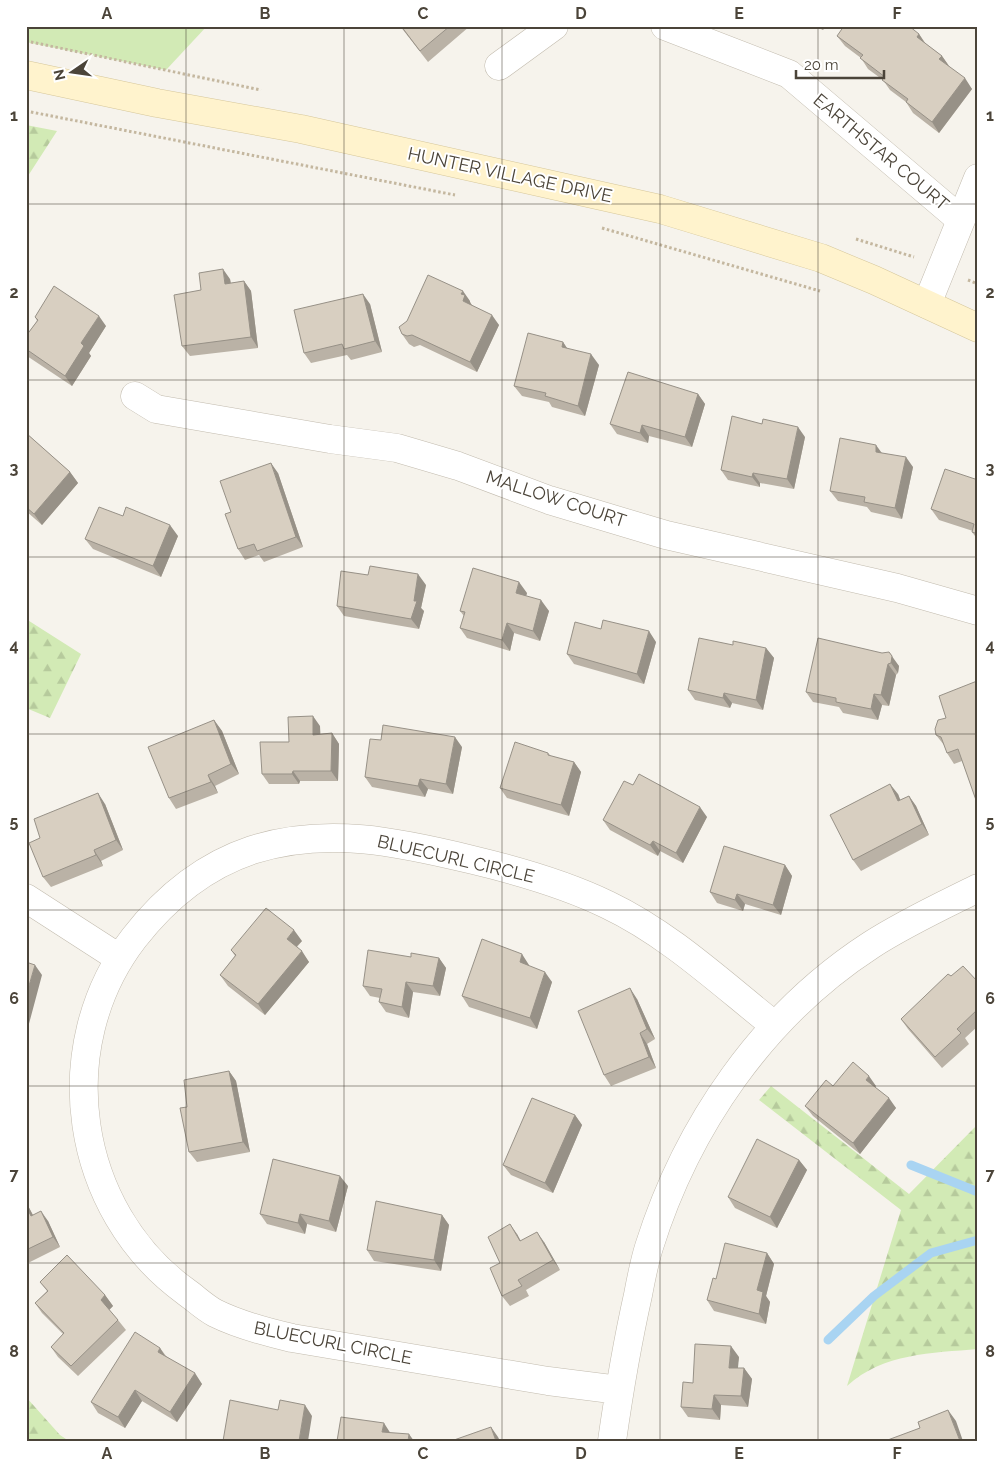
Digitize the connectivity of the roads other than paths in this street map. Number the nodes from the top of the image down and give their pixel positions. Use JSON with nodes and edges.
{"nodes":[{"id":1,"x":554,"y":26,"type":"edge"},
{"id":2,"x":665,"y":26,"type":"edge"},
{"id":3,"x":499,"y":66,"type":"dead end"},
{"id":4,"x":26,"y":75,"type":"edge"},
{"id":5,"x":977,"y":180,"type":"edge"},
{"id":6,"x":961,"y":220,"type":"junction"},
{"id":7,"x":927,"y":304,"type":"junction"},
{"id":8,"x":978,"y":328,"type":"edge"},
{"id":9,"x":135,"y":396,"type":"dead end"},
{"id":10,"x":978,"y":610,"type":"edge"},
{"id":11,"x":978,"y":888,"type":"edge"},
{"id":12,"x":26,"y":898,"type":"edge"},
{"id":13,"x":119,"y":958,"type":"junction"},
{"id":14,"x":774,"y":1025,"type":"junction"},
{"id":15,"x":619,"y":1390,"type":"junction"},
{"id":16,"x":612,"y":1441,"type":"edge"}],
"edges":[{"from":1,"to":3,"type":"street"},
{"from":2,"to":6,"type":"street","name":"EARTHSTAR COURT"},
{"from":4,"to":7,"type":"street","name":"HUNTER VILLAGE DRIVE"},
{"from":5,"to":6,"type":"street"},
{"from":6,"to":7,"type":"street"},
{"from":7,"to":8,"type":"street","name":"HUNTER VILLAGE DRIVE"},
{"from":9,"to":10,"type":"street","name":"MALLOW COURT"},
{"from":11,"to":14,"type":"street"},
{"from":12,"to":13,"type":"street"},
{"from":13,"to":14,"type":"street","name":"BLUECURL CIRCLE"},
{"from":13,"to":15,"type":"street","name":"BLUECURL CIRCLE"},
{"from":14,"to":15,"type":"street"},
{"from":15,"to":16,"type":"street"}]}
